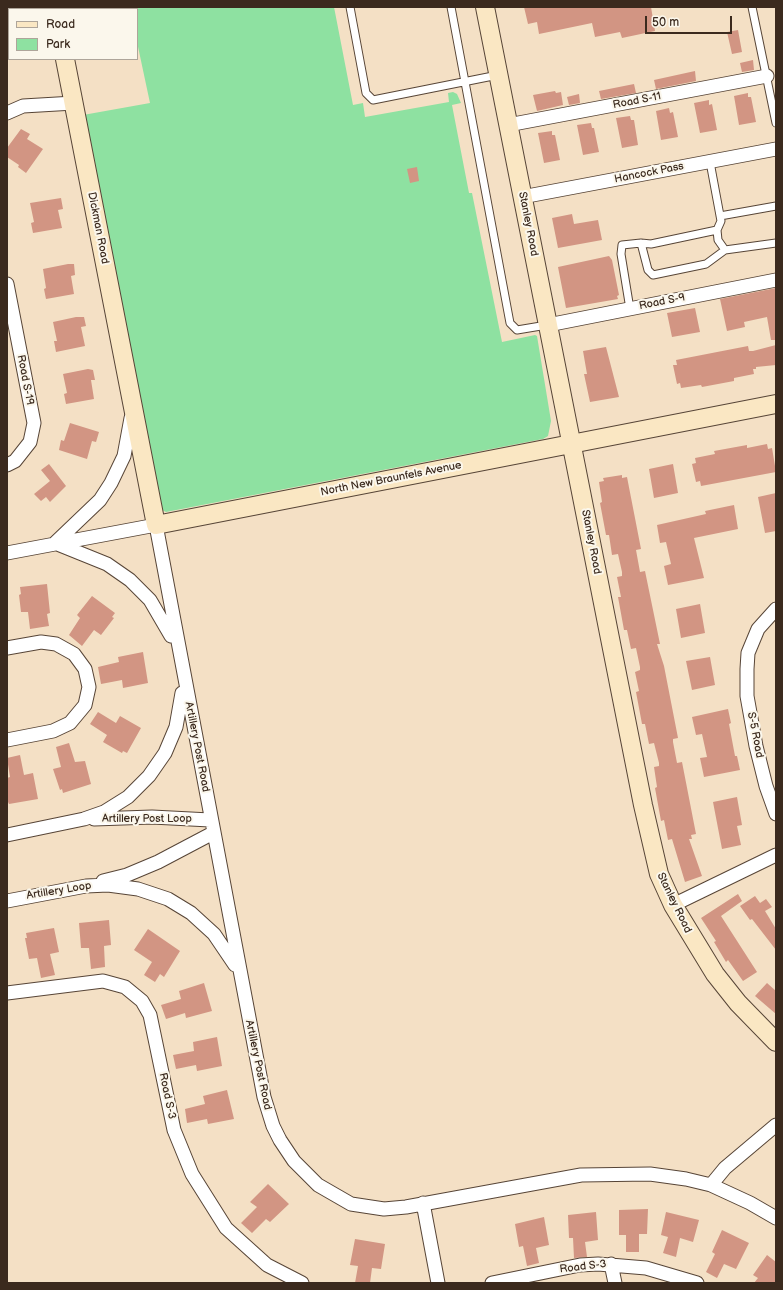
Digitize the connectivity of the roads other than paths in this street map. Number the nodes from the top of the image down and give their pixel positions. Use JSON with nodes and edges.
{"nodes":[{"id":1,"x":350,"y":7,"type":"edge"},
{"id":2,"x":451,"y":7,"type":"edge"},
{"id":3,"x":485,"y":7,"type":"edge"},
{"id":4,"x":752,"y":7,"type":"edge"},
{"id":5,"x":65,"y":60,"type":"edge"},
{"id":6,"x":498,"y":75,"type":"junction"},
{"id":7,"x":767,"y":76,"type":"junction"},
{"id":8,"x":466,"y":82,"type":"junction"},
{"id":9,"x":74,"y":103,"type":"junction"},
{"id":10,"x":7,"y":113,"type":"edge"},
{"id":11,"x":776,"y":123,"type":"edge"},
{"id":12,"x":508,"y":125,"type":"junction"},
{"id":13,"x":776,"y":150,"type":"edge"},
{"id":14,"x":710,"y":162,"type":"junction"},
{"id":15,"x":522,"y":197,"type":"junction"},
{"id":16,"x":776,"y":206,"type":"edge"},
{"id":17,"x":720,"y":216,"type":"junction"},
{"id":18,"x":717,"y":230,"type":"junction"},
{"id":19,"x":641,"y":243,"type":"junction"},
{"id":20,"x":776,"y":243,"type":"edge"},
{"id":21,"x":725,"y":250,"type":"junction"},
{"id":22,"x":776,"y":280,"type":"edge"},
{"id":23,"x":7,"y":284,"type":"edge"},
{"id":24,"x":630,"y":309,"type":"junction"},
{"id":25,"x":548,"y":325,"type":"junction"},
{"id":26,"x":131,"y":398,"type":"junction"},
{"id":27,"x":776,"y":404,"type":"edge"},
{"id":28,"x":572,"y":444,"type":"junction"},
{"id":29,"x":7,"y":465,"type":"edge"},
{"id":30,"x":156,"y":524,"type":"junction"},
{"id":31,"x":56,"y":544,"type":"junction"},
{"id":32,"x":7,"y":554,"type":"edge"},
{"id":33,"x":776,"y":609,"type":"edge"},
{"id":34,"x":7,"y":648,"type":"edge"},
{"id":35,"x":178,"y":652,"type":"junction"},
{"id":36,"x":183,"y":675,"type":"junction"},
{"id":37,"x":7,"y":740,"type":"edge"},
{"id":38,"x":776,"y":814,"type":"edge"},
{"id":39,"x":84,"y":819,"type":"junction"},
{"id":40,"x":211,"y":826,"type":"junction"},
{"id":41,"x":7,"y":835,"type":"edge"},
{"id":42,"x":776,"y":855,"type":"edge"},
{"id":43,"x":86,"y":886,"type":"junction"},
{"id":44,"x":7,"y":901,"type":"edge"},
{"id":45,"x":673,"y":905,"type":"junction"},
{"id":46,"x":241,"y":978,"type":"junction"},
{"id":47,"x":7,"y":993,"type":"edge"},
{"id":48,"x":776,"y":1042,"type":"edge"},
{"id":49,"x":776,"y":1125,"type":"edge"},
{"id":50,"x":711,"y":1185,"type":"junction"},
{"id":51,"x":423,"y":1203,"type":"junction"},
{"id":52,"x":776,"y":1218,"type":"edge"},
{"id":53,"x":611,"y":1264,"type":"junction"},
{"id":54,"x":302,"y":1283,"type":"edge"},
{"id":55,"x":438,"y":1283,"type":"edge"},
{"id":56,"x":492,"y":1283,"type":"edge"},
{"id":57,"x":615,"y":1283,"type":"edge"},
{"id":58,"x":697,"y":1283,"type":"edge"}],
"edges":[{"from":1,"to":8,"type":"lane"},
{"from":2,"to":8,"type":"lane"},
{"from":3,"to":6,"type":"street","name":"Stanley Road"},
{"from":4,"to":7,"type":"lane"},
{"from":5,"to":9,"type":"street","name":"Dickman Road"},
{"from":6,"to":8,"type":"lane"},
{"from":6,"to":12,"type":"street","name":"Stanley Road"},
{"from":7,"to":11,"type":"lane"},
{"from":7,"to":12,"type":"street","name":"Road S-11"},
{"from":8,"to":25,"type":"lane"},
{"from":9,"to":10,"type":"street"},
{"from":9,"to":26,"type":"street","name":"Dickman Road"},
{"from":12,"to":15,"type":"street","name":"Stanley Road"},
{"from":13,"to":14,"type":"street","name":"Hancock Pass"},
{"from":14,"to":15,"type":"street","name":"Hancock Pass"},
{"from":14,"to":17,"type":"lane"},
{"from":15,"to":25,"type":"street","name":"Stanley Road"},
{"from":16,"to":17,"type":"lane"},
{"from":17,"to":18,"type":"lane"},
{"from":18,"to":19,"type":"lane"},
{"from":18,"to":21,"type":"lane"},
{"from":19,"to":21,"type":"lane"},
{"from":19,"to":24,"type":"lane"},
{"from":20,"to":21,"type":"lane"},
{"from":22,"to":24,"type":"street","name":"Road S-9"},
{"from":23,"to":29,"type":"street","name":"Road S-19"},
{"from":24,"to":25,"type":"street","name":"Road S-9"},
{"from":25,"to":28,"type":"street","name":"Stanley Road"},
{"from":26,"to":30,"type":"street","name":"Dickman Road"},
{"from":26,"to":31,"type":"street","name":"Dickman Road"},
{"from":27,"to":28,"type":"street","name":"North New Braunfels Avenue"},
{"from":28,"to":30,"type":"street","name":"North New Braunfels Avenue"},
{"from":28,"to":45,"type":"street","name":"Stanley Road"},
{"from":30,"to":31,"type":"street","name":"North New Braunfels Avenue"},
{"from":30,"to":35,"type":"street","name":"Artillery Post Road"},
{"from":31,"to":32,"type":"street","name":"North New Braunfels Avenue"},
{"from":31,"to":35,"type":"street","name":"Artillery Post Road"},
{"from":33,"to":38,"type":"street","name":"S-5 Road"},
{"from":34,"to":37,"type":"street"},
{"from":35,"to":36,"type":"street","name":"Artillery Post Road"},
{"from":36,"to":39,"type":"street"},
{"from":36,"to":40,"type":"street","name":"Artillery Post Road"},
{"from":39,"to":40,"type":"street","name":"Artillery Post Loop"},
{"from":39,"to":41,"type":"street"},
{"from":40,"to":43,"type":"street","name":"Artillery Post Loop"},
{"from":40,"to":46,"type":"street","name":"Artillery Post Road"},
{"from":42,"to":45,"type":"street"},
{"from":43,"to":44,"type":"street","name":"Artillery Loop"},
{"from":43,"to":46,"type":"street","name":"Artillery Loop"},
{"from":45,"to":48,"type":"street","name":"Stanley Road"},
{"from":46,"to":51,"type":"street","name":"Artillery Post Road"},
{"from":47,"to":54,"type":"street","name":"Road S-3"},
{"from":49,"to":50,"type":"street"},
{"from":50,"to":51,"type":"street","name":"Artillery Post Road"},
{"from":50,"to":52,"type":"street","name":"Artillery Post Road"},
{"from":51,"to":55,"type":"street"},
{"from":53,"to":56,"type":"street","name":"Road S-3"},
{"from":53,"to":57,"type":"street"},
{"from":53,"to":58,"type":"street","name":"Road S-3"}]}
